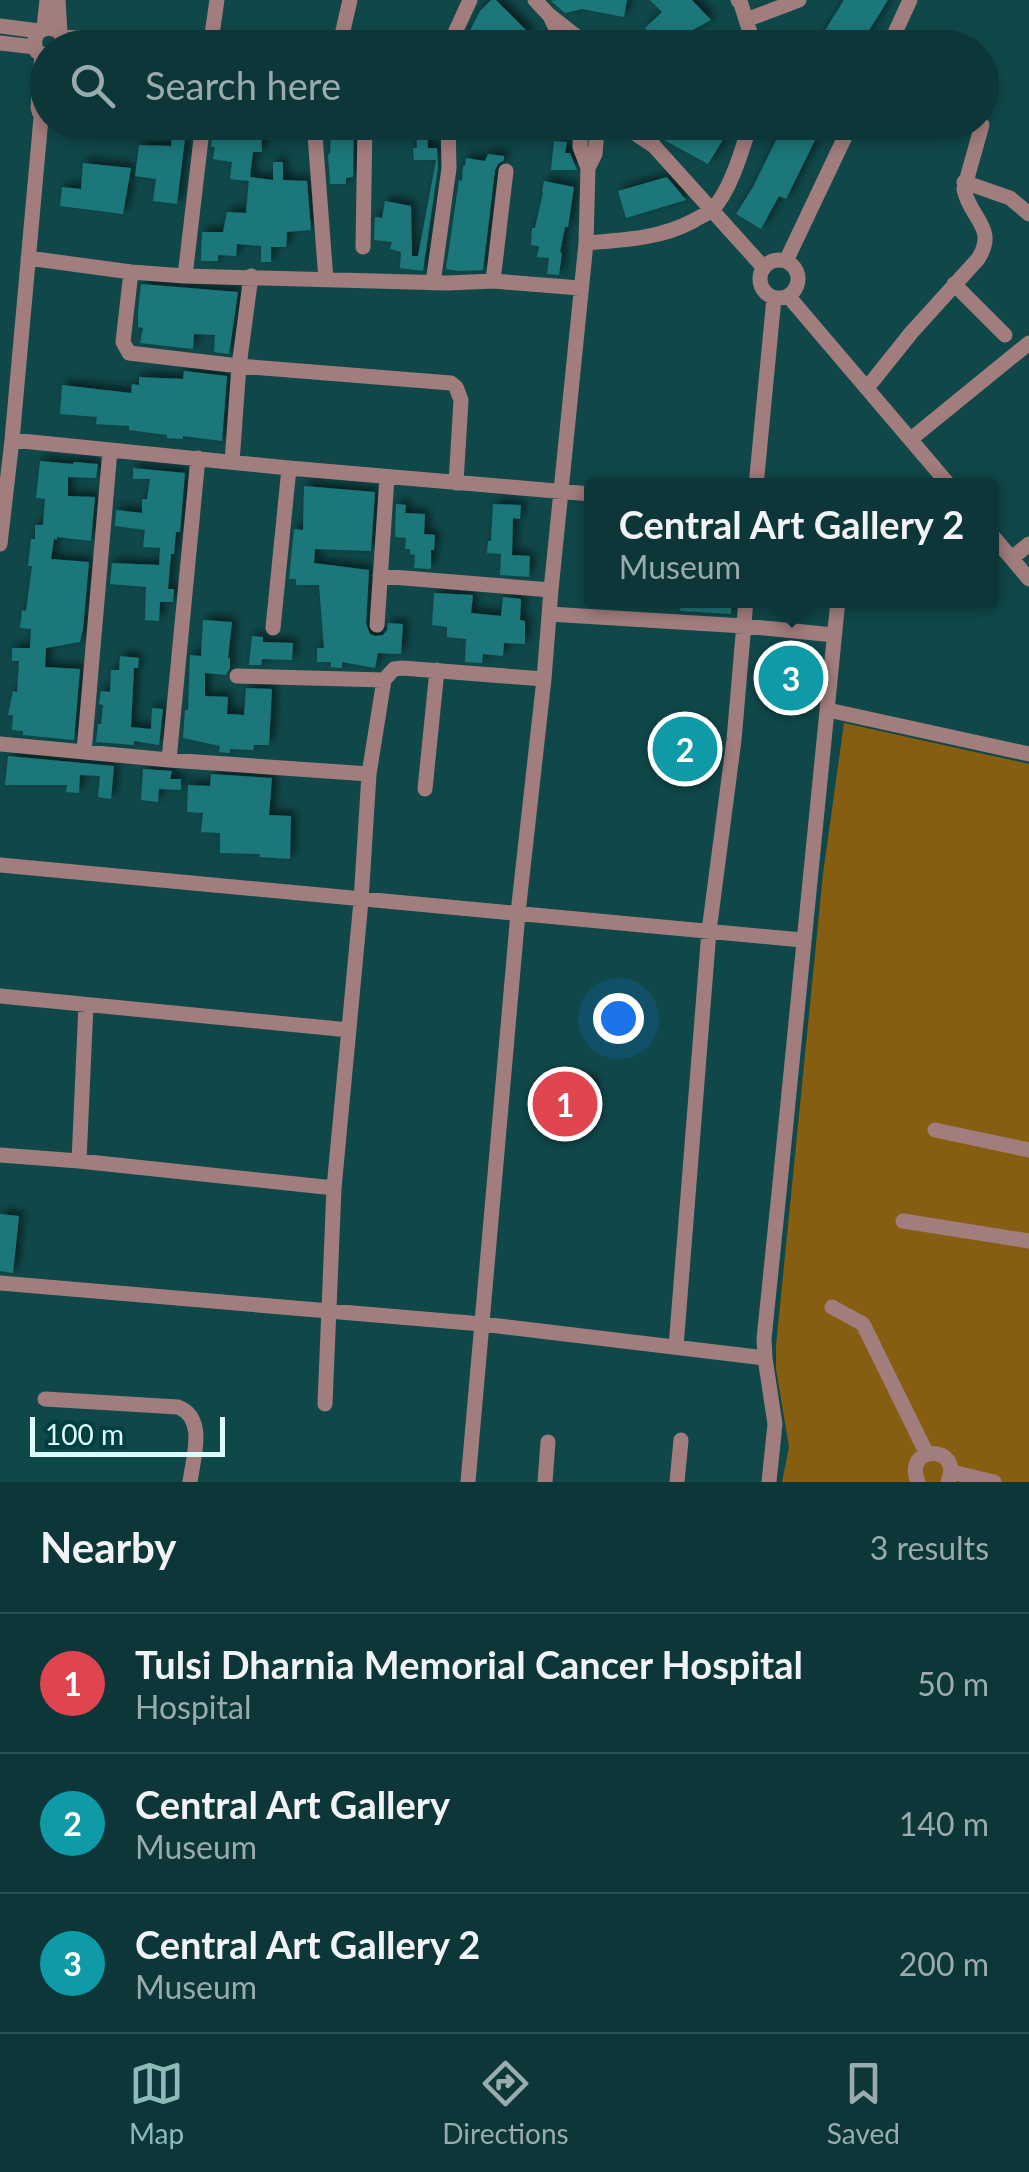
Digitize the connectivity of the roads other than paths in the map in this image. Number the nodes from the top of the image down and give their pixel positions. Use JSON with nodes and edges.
{"nodes":[{"id":1,"x":46,"y":0,"type":"edge"},
{"id":2,"x":58,"y":0,"type":"edge"},
{"id":3,"x":216,"y":0,"type":"edge"},
{"id":4,"x":350,"y":0,"type":"edge"},
{"id":5,"x":470,"y":0,"type":"edge"},
{"id":6,"x":535,"y":0,"type":"edge"},
{"id":7,"x":738,"y":0,"type":"edge"},
{"id":8,"x":799,"y":0,"type":"edge"},
{"id":9,"x":910,"y":0,"type":"edge"},
{"id":10,"x":549,"y":15,"type":"junction"},
{"id":11,"x":746,"y":20,"type":"junction"},
{"id":12,"x":0,"y":26,"type":"edge"},
{"id":13,"x":48,"y":30,"type":"edge"},
{"id":14,"x":52,"y":30,"type":"edge"},
{"id":15,"x":212,"y":30,"type":"edge"},
{"id":16,"x":343,"y":30,"type":"edge"},
{"id":17,"x":456,"y":30,"type":"edge"},
{"id":18,"x":556,"y":30,"type":"edge"},
{"id":19,"x":569,"y":30,"type":"edge"},
{"id":20,"x":749,"y":30,"type":"edge"},
{"id":21,"x":896,"y":30,"type":"edge"},
{"id":22,"x":30,"y":36,"type":"edge"},
{"id":23,"x":30,"y":43,"type":"edge"},
{"id":24,"x":0,"y":44,"type":"edge"},
{"id":25,"x":39,"y":140,"type":"edge"},
{"id":26,"x":201,"y":140,"type":"edge"},
{"id":27,"x":315,"y":140,"type":"edge"},
{"id":28,"x":364,"y":140,"type":"edge"},
{"id":29,"x":448,"y":140,"type":"edge"},
{"id":30,"x":580,"y":140,"type":"edge"},
{"id":31,"x":597,"y":140,"type":"edge"},
{"id":32,"x":645,"y":140,"type":"edge"},
{"id":33,"x":652,"y":140,"type":"edge"},
{"id":34,"x":744,"y":140,"type":"edge"},
{"id":35,"x":843,"y":140,"type":"edge"},
{"id":36,"x":977,"y":140,"type":"edge"},
{"id":37,"x":654,"y":146,"type":"junction"},
{"id":38,"x":588,"y":168,"type":"junction"},
{"id":39,"x":506,"y":171,"type":"dead end"},
{"id":40,"x":964,"y":182,"type":"junction"},
{"id":41,"x":712,"y":210,"type":"junction"},
{"id":42,"x":1029,"y":214,"type":"edge"},
{"id":43,"x":586,"y":242,"type":"junction"},
{"id":44,"x":362,"y":246,"type":"dead end"},
{"id":45,"x":28,"y":258,"type":"junction"},
{"id":46,"x":786,"y":261,"type":"junction"},
{"id":47,"x":764,"y":268,"type":"junction"},
{"id":48,"x":131,"y":272,"type":"junction"},
{"id":49,"x":185,"y":276,"type":"junction"},
{"id":50,"x":250,"y":276,"type":"junction"},
{"id":51,"x":326,"y":280,"type":"junction"},
{"id":52,"x":493,"y":281,"type":"junction"},
{"id":53,"x":433,"y":283,"type":"junction"},
{"id":54,"x":954,"y":284,"type":"junction"},
{"id":55,"x":580,"y":288,"type":"junction"},
{"id":56,"x":781,"y":297,"type":"junction"},
{"id":57,"x":1006,"y":334,"type":"dead end"},
{"id":58,"x":1029,"y":343,"type":"edge"},
{"id":59,"x":239,"y":366,"type":"junction"},
{"id":60,"x":867,"y":388,"type":"junction"},
{"id":61,"x":912,"y":439,"type":"junction"},
{"id":62,"x":12,"y":440,"type":"junction"},
{"id":63,"x":110,"y":450,"type":"junction"},
{"id":64,"x":198,"y":458,"type":"junction"},
{"id":65,"x":232,"y":462,"type":"junction"},
{"id":66,"x":289,"y":468,"type":"junction"},
{"id":67,"x":388,"y":476,"type":"junction"},
{"id":68,"x":757,"y":478,"type":"edge"},
{"id":69,"x":944,"y":478,"type":"edge"},
{"id":70,"x":456,"y":482,"type":"junction"},
{"id":71,"x":561,"y":491,"type":"junction"},
{"id":72,"x":584,"y":493,"type":"edge"},
{"id":73,"x":999,"y":543,"type":"edge"},
{"id":74,"x":0,"y":544,"type":"edge"},
{"id":75,"x":1029,"y":544,"type":"edge"},
{"id":76,"x":1012,"y":558,"type":"junction"},
{"id":77,"x":380,"y":576,"type":"junction"},
{"id":78,"x":1029,"y":579,"type":"edge"},
{"id":79,"x":550,"y":590,"type":"junction"},
{"id":80,"x":745,"y":608,"type":"edge"},
{"id":81,"x":837,"y":608,"type":"edge"},
{"id":82,"x":549,"y":614,"type":"junction"},
{"id":83,"x":376,"y":625,"type":"dead end"},
{"id":84,"x":744,"y":626,"type":"junction"},
{"id":85,"x":273,"y":628,"type":"dead end"},
{"id":86,"x":834,"y":636,"type":"junction"},
{"id":87,"x":437,"y":670,"type":"junction"},
{"id":88,"x":236,"y":676,"type":"dead end"},
{"id":89,"x":544,"y":678,"type":"junction"},
{"id":90,"x":384,"y":680,"type":"junction"},
{"id":91,"x":828,"y":710,"type":"junction"},
{"id":92,"x":0,"y":744,"type":"edge"},
{"id":93,"x":84,"y":752,"type":"junction"},
{"id":94,"x":1029,"y":754,"type":"edge"},
{"id":95,"x":169,"y":760,"type":"junction"},
{"id":96,"x":369,"y":774,"type":"junction"},
{"id":97,"x":424,"y":789,"type":"dead end"},
{"id":98,"x":0,"y":865,"type":"edge"},
{"id":99,"x":361,"y":900,"type":"junction"},
{"id":100,"x":518,"y":913,"type":"junction"},
{"id":101,"x":710,"y":931,"type":"junction"},
{"id":102,"x":802,"y":940,"type":"junction"},
{"id":103,"x":0,"y":996,"type":"edge"},
{"id":104,"x":86,"y":1005,"type":"junction"},
{"id":105,"x":349,"y":1030,"type":"junction"},
{"id":106,"x":934,"y":1130,"type":"dead end"},
{"id":107,"x":1029,"y":1150,"type":"edge"},
{"id":108,"x":0,"y":1155,"type":"edge"},
{"id":109,"x":79,"y":1161,"type":"junction"},
{"id":110,"x":334,"y":1188,"type":"junction"},
{"id":111,"x":903,"y":1221,"type":"dead end"},
{"id":112,"x":1029,"y":1242,"type":"edge"},
{"id":113,"x":0,"y":1283,"type":"edge"},
{"id":114,"x":832,"y":1307,"type":"dead end"},
{"id":115,"x":329,"y":1313,"type":"junction"},
{"id":116,"x":482,"y":1324,"type":"junction"},
{"id":117,"x":676,"y":1347,"type":"junction"},
{"id":118,"x":765,"y":1358,"type":"junction"},
{"id":119,"x":46,"y":1399,"type":"dead end"},
{"id":120,"x":325,"y":1404,"type":"dead end"},
{"id":121,"x":681,"y":1440,"type":"dead end"},
{"id":122,"x":548,"y":1442,"type":"dead end"},
{"id":123,"x":927,"y":1454,"type":"junction"},
{"id":124,"x":950,"y":1477,"type":"edge"},
{"id":125,"x":190,"y":1482,"type":"edge"},
{"id":126,"x":468,"y":1482,"type":"edge"},
{"id":127,"x":545,"y":1482,"type":"edge"},
{"id":128,"x":677,"y":1482,"type":"edge"},
{"id":129,"x":769,"y":1482,"type":"edge"},
{"id":130,"x":918,"y":1482,"type":"edge"},
{"id":131,"x":994,"y":1482,"type":"edge"}],
"edges":[{"from":1,"to":13,"type":"street"},
{"from":2,"to":14,"type":"street"},
{"from":3,"to":15,"type":"street"},
{"from":4,"to":16,"type":"street"},
{"from":5,"to":17,"type":"street"},
{"from":6,"to":10,"type":"street"},
{"from":7,"to":11,"type":"street"},
{"from":8,"to":11,"type":"street"},
{"from":9,"to":21,"type":"street"},
{"from":10,"to":18,"type":"street"},
{"from":10,"to":19,"type":"street"},
{"from":11,"to":20,"type":"street"},
{"from":12,"to":22,"type":"street"},
{"from":23,"to":24,"type":"street"},
{"from":25,"to":45,"type":"street"},
{"from":26,"to":49,"type":"street"},
{"from":27,"to":51,"type":"street"},
{"from":28,"to":44,"type":"street"},
{"from":29,"to":53,"type":"street"},
{"from":30,"to":38,"type":"street"},
{"from":31,"to":38,"type":"street"},
{"from":32,"to":37,"type":"street"},
{"from":33,"to":37,"type":"street"},
{"from":34,"to":41,"type":"street"},
{"from":35,"to":46,"type":"street"},
{"from":36,"to":40,"type":"street"},
{"from":37,"to":41,"type":"street"},
{"from":38,"to":43,"type":"street"},
{"from":39,"to":52,"type":"street"},
{"from":40,"to":42,"type":"street"},
{"from":40,"to":54,"type":"street"},
{"from":41,"to":43,"type":"street"},
{"from":41,"to":47,"type":"street"},
{"from":43,"to":55,"type":"street"},
{"from":45,"to":48,"type":"street"},
{"from":45,"to":62,"type":"street"},
{"from":46,"to":47,"type":"street"},
{"from":46,"to":56,"type":"street"},
{"from":47,"to":56,"type":"street"},
{"from":48,"to":49,"type":"street"},
{"from":48,"to":59,"type":"street"},
{"from":49,"to":50,"type":"street"},
{"from":50,"to":51,"type":"street"},
{"from":50,"to":59,"type":"street"},
{"from":51,"to":53,"type":"street"},
{"from":52,"to":53,"type":"street"},
{"from":52,"to":55,"type":"street"},
{"from":54,"to":57,"type":"street"},
{"from":54,"to":60,"type":"street"},
{"from":55,"to":71,"type":"street"},
{"from":56,"to":60,"type":"street"},
{"from":56,"to":68,"type":"street"},
{"from":58,"to":61,"type":"street"},
{"from":59,"to":65,"type":"street"},
{"from":59,"to":70,"type":"street"},
{"from":60,"to":61,"type":"street"},
{"from":61,"to":69,"type":"street"},
{"from":62,"to":63,"type":"street"},
{"from":62,"to":74,"type":"street"},
{"from":63,"to":64,"type":"street"},
{"from":63,"to":93,"type":"street"},
{"from":64,"to":65,"type":"street"},
{"from":64,"to":95,"type":"street"},
{"from":65,"to":66,"type":"street"},
{"from":66,"to":67,"type":"street"},
{"from":66,"to":85,"type":"street"},
{"from":67,"to":70,"type":"street"},
{"from":67,"to":77,"type":"street"},
{"from":70,"to":71,"type":"street"},
{"from":71,"to":72,"type":"street"},
{"from":71,"to":79,"type":"street"},
{"from":73,"to":76,"type":"street"},
{"from":75,"to":76,"type":"street"},
{"from":76,"to":78,"type":"street"},
{"from":77,"to":79,"type":"street"},
{"from":77,"to":83,"type":"street"},
{"from":79,"to":82,"type":"street"},
{"from":80,"to":84,"type":"street"},
{"from":81,"to":86,"type":"street"},
{"from":82,"to":84,"type":"street"},
{"from":82,"to":89,"type":"street"},
{"from":84,"to":86,"type":"street"},
{"from":84,"to":101,"type":"street"},
{"from":86,"to":91,"type":"street"},
{"from":87,"to":89,"type":"street"},
{"from":87,"to":90,"type":"street"},
{"from":87,"to":97,"type":"street"},
{"from":88,"to":90,"type":"street"},
{"from":89,"to":100,"type":"street"},
{"from":90,"to":96,"type":"street"},
{"from":91,"to":94,"type":"street"},
{"from":91,"to":102,"type":"street"},
{"from":92,"to":93,"type":"street"},
{"from":93,"to":95,"type":"street"},
{"from":95,"to":96,"type":"street"},
{"from":96,"to":99,"type":"street"},
{"from":98,"to":99,"type":"street"},
{"from":99,"to":100,"type":"street"},
{"from":99,"to":105,"type":"street"},
{"from":100,"to":101,"type":"street"},
{"from":100,"to":116,"type":"street"},
{"from":101,"to":102,"type":"street"},
{"from":101,"to":117,"type":"street"},
{"from":102,"to":118,"type":"street"},
{"from":103,"to":104,"type":"street"},
{"from":104,"to":105,"type":"street"},
{"from":104,"to":109,"type":"street"},
{"from":105,"to":110,"type":"street"},
{"from":106,"to":107,"type":"street"},
{"from":108,"to":109,"type":"street"},
{"from":109,"to":110,"type":"street"},
{"from":110,"to":115,"type":"street"},
{"from":111,"to":112,"type":"street"},
{"from":113,"to":115,"type":"street"},
{"from":114,"to":123,"type":"street"},
{"from":115,"to":116,"type":"street"},
{"from":115,"to":120,"type":"street"},
{"from":116,"to":117,"type":"street"},
{"from":116,"to":126,"type":"street"},
{"from":117,"to":118,"type":"street"},
{"from":118,"to":129,"type":"street"},
{"from":119,"to":125,"type":"street"},
{"from":121,"to":128,"type":"street"},
{"from":122,"to":127,"type":"street"},
{"from":123,"to":124,"type":"street"},
{"from":123,"to":130,"type":"street"},
{"from":124,"to":131,"type":"street"}]}
